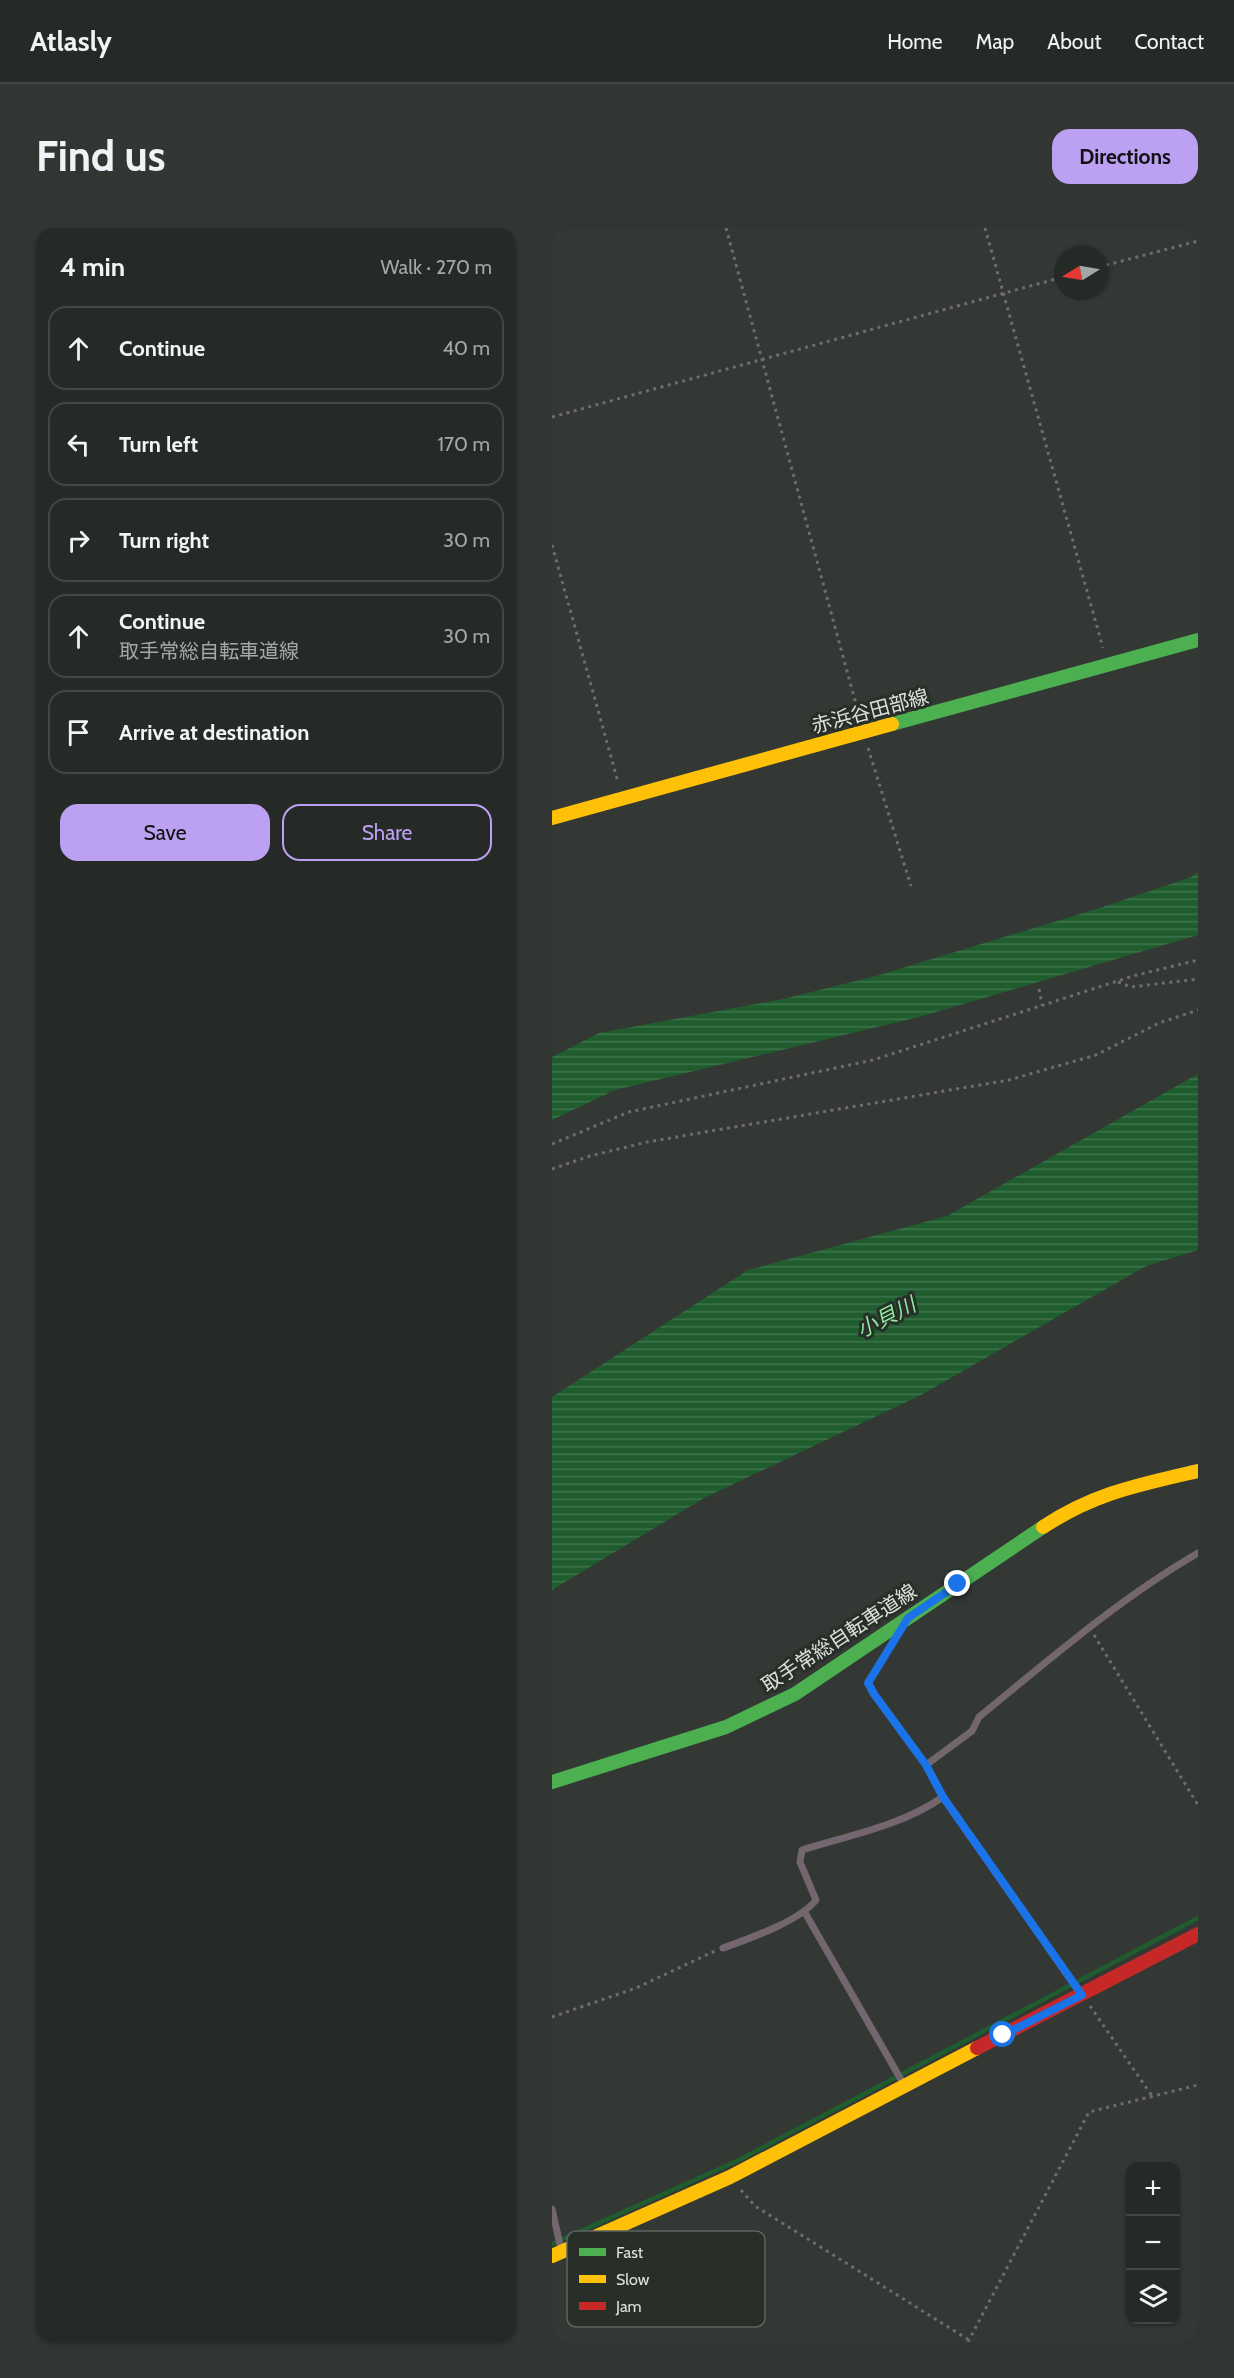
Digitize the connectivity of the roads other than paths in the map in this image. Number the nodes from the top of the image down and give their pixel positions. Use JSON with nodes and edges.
{"nodes":[{"id":1,"x":1198,"y":640,"type":"edge"},
{"id":2,"x":552,"y":818,"type":"edge"},
{"id":3,"x":1198,"y":1471,"type":"edge"},
{"id":4,"x":1198,"y":1553,"type":"edge"},
{"id":5,"x":908,"y":1618,"type":"junction"},
{"id":6,"x":926,"y":1765,"type":"junction"},
{"id":7,"x":552,"y":1782,"type":"edge"},
{"id":8,"x":943,"y":1797,"type":"junction"},
{"id":9,"x":804,"y":1911,"type":"junction"},
{"id":10,"x":1198,"y":1934,"type":"edge"},
{"id":11,"x":723,"y":1948,"type":"road end"},
{"id":12,"x":1082,"y":1995,"type":"junction"},
{"id":13,"x":904,"y":2085,"type":"junction"},
{"id":14,"x":552,"y":2209,"type":"edge"},
{"id":15,"x":607,"y":2231,"type":"edge"},
{"id":16,"x":557,"y":2253,"type":"edge"}],
"edges":[{"from":1,"to":2,"type":"street","name":"赤浜谷田部線"},
{"from":3,"to":5,"type":"street","name":"取手常総自転車道線"},
{"from":4,"to":6,"type":"lane"},
{"from":5,"to":6,"type":"lane"},
{"from":5,"to":7,"type":"street","name":"取手常総自転車道線"},
{"from":6,"to":8,"type":"lane"},
{"from":8,"to":9,"type":"lane"},
{"from":8,"to":12,"type":"lane"},
{"from":9,"to":11,"type":"lane"},
{"from":9,"to":13,"type":"lane"},
{"from":10,"to":12,"type":"street"},
{"from":12,"to":13,"type":"street"},
{"from":13,"to":15,"type":"street"},
{"from":14,"to":16,"type":"lane"}]}
